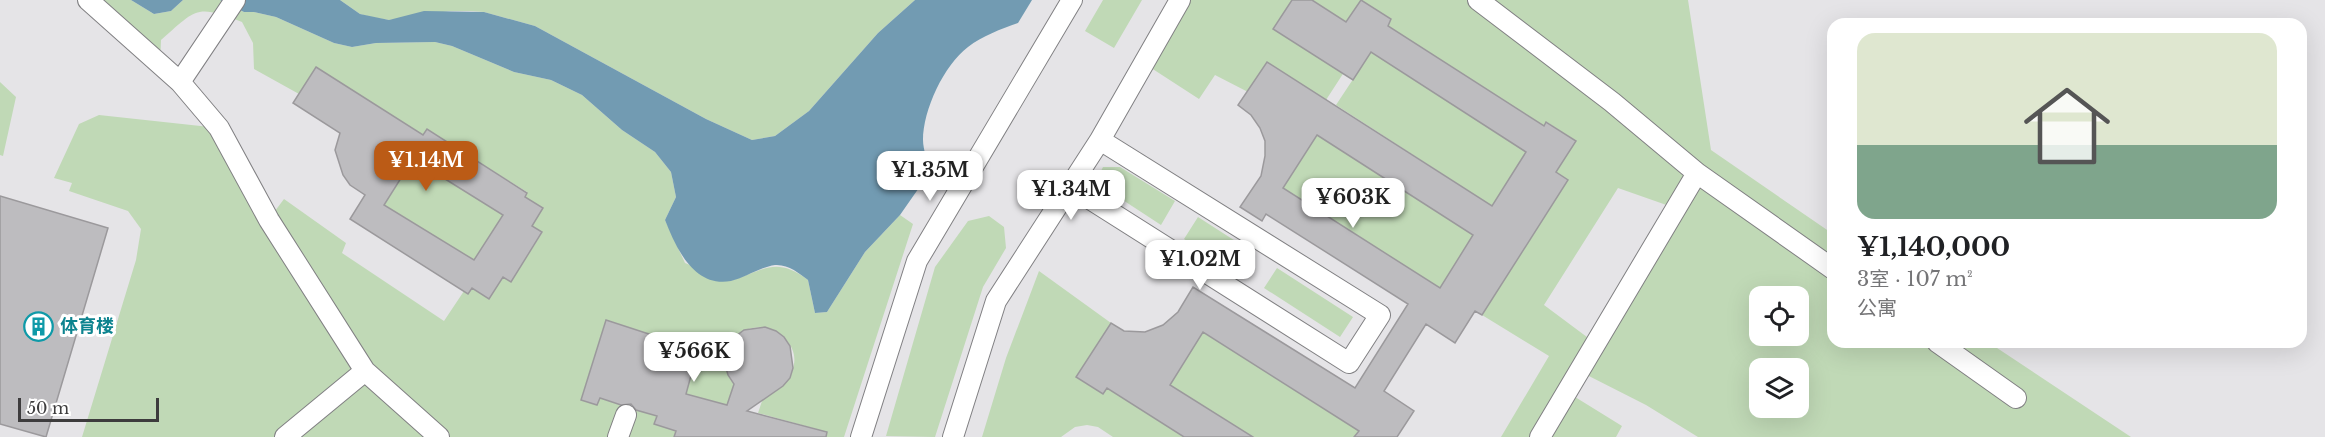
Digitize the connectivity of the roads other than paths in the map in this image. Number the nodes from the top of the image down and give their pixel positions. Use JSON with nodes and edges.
{"nodes":[{"id":1,"x":88,"y":0,"type":"edge"},
{"id":2,"x":235,"y":0,"type":"edge"},
{"id":3,"x":1072,"y":0,"type":"edge"},
{"id":4,"x":1180,"y":0,"type":"edge"},
{"id":5,"x":1478,"y":0,"type":"edge"},
{"id":6,"x":180,"y":82,"type":"junction"},
{"id":7,"x":1100,"y":140,"type":"junction"},
{"id":8,"x":1697,"y":173,"type":"junction"},
{"id":9,"x":1071,"y":187,"type":"junction"},
{"id":10,"x":1827,"y":265,"type":"edge"},
{"id":11,"x":1945,"y":348,"type":"edge"},
{"id":12,"x":365,"y":370,"type":"junction"},
{"id":13,"x":2016,"y":398,"type":"dead end"},
{"id":14,"x":626,"y":415,"type":"dead end"},
{"id":15,"x":285,"y":437,"type":"edge"},
{"id":16,"x":439,"y":437,"type":"edge"},
{"id":17,"x":618,"y":437,"type":"edge"},
{"id":18,"x":861,"y":437,"type":"edge"},
{"id":19,"x":953,"y":437,"type":"edge"},
{"id":20,"x":1540,"y":437,"type":"edge"}],
"edges":[{"from":1,"to":6,"type":"street"},
{"from":2,"to":6,"type":"street"},
{"from":3,"to":18,"type":"street"},
{"from":4,"to":7,"type":"street"},
{"from":5,"to":8,"type":"street"},
{"from":6,"to":12,"type":"street"},
{"from":7,"to":9,"type":"street"},
{"from":7,"to":9,"type":"street"},
{"from":8,"to":10,"type":"street"},
{"from":8,"to":20,"type":"street"},
{"from":9,"to":19,"type":"street"},
{"from":11,"to":13,"type":"street"},
{"from":12,"to":15,"type":"street"},
{"from":12,"to":16,"type":"street"},
{"from":14,"to":17,"type":"street"}]}
